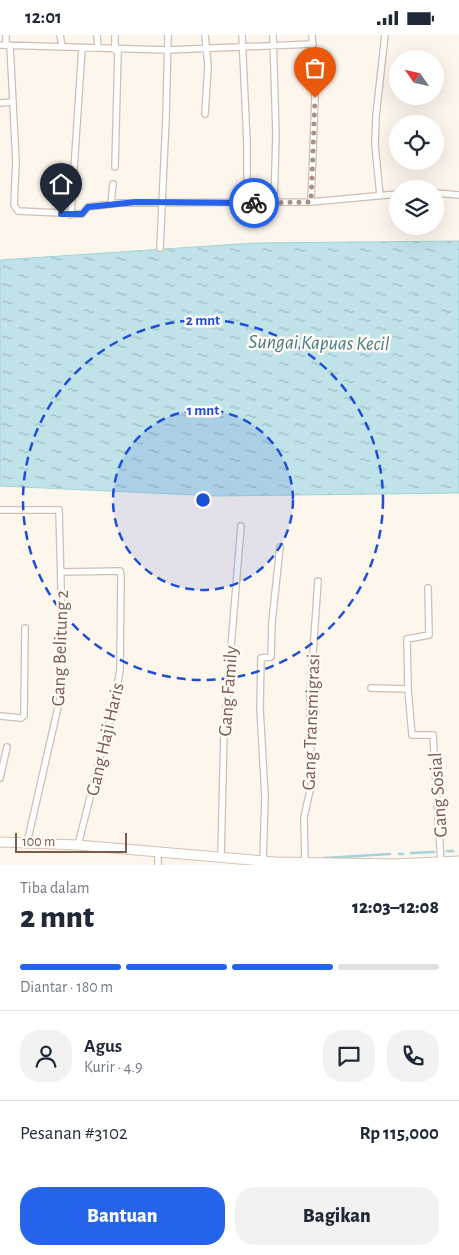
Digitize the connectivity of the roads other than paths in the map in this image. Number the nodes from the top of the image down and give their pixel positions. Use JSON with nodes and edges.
{"nodes":[{"id":1,"x":6,"y":35,"type":"edge"},
{"id":2,"x":60,"y":35,"type":"edge"},
{"id":3,"x":98,"y":35,"type":"edge"},
{"id":4,"x":115,"y":35,"type":"edge"},
{"id":5,"x":168,"y":35,"type":"edge"},
{"id":6,"x":205,"y":35,"type":"edge"},
{"id":7,"x":242,"y":35,"type":"edge"},
{"id":8,"x":274,"y":35,"type":"edge"},
{"id":9,"x":312,"y":35,"type":"edge"},
{"id":10,"x":385,"y":35,"type":"edge"},
{"id":11,"x":313,"y":44,"type":"junction"},
{"id":12,"x":5,"y":45,"type":"edge"},
{"id":13,"x":62,"y":46,"type":"junction"},
{"id":14,"x":274,"y":47,"type":"junction"},
{"id":15,"x":82,"y":48,"type":"junction"},
{"id":16,"x":98,"y":48,"type":"junction"},
{"id":17,"x":242,"y":48,"type":"junction"},
{"id":18,"x":206,"y":49,"type":"junction"},
{"id":19,"x":117,"y":50,"type":"junction"},
{"id":20,"x":168,"y":50,"type":"junction"},
{"id":21,"x":13,"y":102,"type":"junction"},
{"id":22,"x":0,"y":103,"type":"edge"},
{"id":23,"x":205,"y":114,"type":"dead end"},
{"id":24,"x":115,"y":167,"type":"dead end"},
{"id":25,"x":113,"y":184,"type":"dead end"},
{"id":26,"x":444,"y":194,"type":"edge"},
{"id":27,"x":389,"y":195,"type":"edge"},
{"id":28,"x":459,"y":195,"type":"edge"},
{"id":29,"x":380,"y":196,"type":"junction"},
{"id":30,"x":311,"y":202,"type":"junction"},
{"id":31,"x":162,"y":203,"type":"junction"},
{"id":32,"x":247,"y":203,"type":"junction"},
{"id":33,"x":274,"y":203,"type":"junction"},
{"id":34,"x":111,"y":204,"type":"junction"},
{"id":35,"x":71,"y":215,"type":"junction"},
{"id":36,"x":160,"y":248,"type":"dead end"},
{"id":37,"x":0,"y":510,"type":"edge"},
{"id":38,"x":241,"y":526,"type":"dead end"},
{"id":39,"x":280,"y":547,"type":"dead end"},
{"id":40,"x":61,"y":572,"type":"junction"},
{"id":41,"x":318,"y":581,"type":"dead end"},
{"id":42,"x":428,"y":588,"type":"dead end"},
{"id":43,"x":26,"y":628,"type":"dead end"},
{"id":44,"x":371,"y":689,"type":"dead end"},
{"id":45,"x":408,"y":689,"type":"junction"},
{"id":46,"x":0,"y":716,"type":"edge"},
{"id":47,"x":7,"y":747,"type":"dead end"},
{"id":48,"x":0,"y":778,"type":"edge"},
{"id":49,"x":0,"y":842,"type":"edge"},
{"id":50,"x":27,"y":843,"type":"junction"},
{"id":51,"x":78,"y":845,"type":"junction"},
{"id":52,"x":158,"y":852,"type":"junction"},
{"id":53,"x":221,"y":857,"type":"junction"},
{"id":54,"x":263,"y":861,"type":"junction"},
{"id":55,"x":459,"y":861,"type":"edge"},
{"id":56,"x":305,"y":863,"type":"junction"},
{"id":57,"x":275,"y":864,"type":"edge"},
{"id":58,"x":441,"y":864,"type":"edge"},
{"id":59,"x":158,"y":865,"type":"edge"},
{"id":60,"x":382,"y":865,"type":"edge"}],
"edges":[{"from":1,"to":12,"type":"street"},
{"from":2,"to":13,"type":"street"},
{"from":3,"to":16,"type":"street"},
{"from":4,"to":19,"type":"street"},
{"from":5,"to":20,"type":"street"},
{"from":6,"to":18,"type":"street"},
{"from":7,"to":17,"type":"street"},
{"from":8,"to":14,"type":"street"},
{"from":9,"to":11,"type":"street"},
{"from":10,"to":29,"type":"street"},
{"from":11,"to":14,"type":"street"},
{"from":11,"to":30,"type":"street"},
{"from":12,"to":13,"type":"street"},
{"from":12,"to":21,"type":"street"},
{"from":13,"to":15,"type":"street"},
{"from":14,"to":17,"type":"street"},
{"from":14,"to":33,"type":"street"},
{"from":15,"to":16,"type":"street"},
{"from":15,"to":35,"type":"street"},
{"from":16,"to":19,"type":"street"},
{"from":17,"to":18,"type":"street"},
{"from":17,"to":32,"type":"street"},
{"from":18,"to":20,"type":"street"},
{"from":18,"to":23,"type":"street"},
{"from":19,"to":20,"type":"street"},
{"from":19,"to":24,"type":"street"},
{"from":20,"to":31,"type":"street"},
{"from":21,"to":22,"type":"street"},
{"from":21,"to":35,"type":"street"},
{"from":25,"to":34,"type":"street"},
{"from":26,"to":28,"type":"street"},
{"from":27,"to":29,"type":"street"},
{"from":29,"to":30,"type":"street"},
{"from":30,"to":33,"type":"street"},
{"from":31,"to":32,"type":"street"},
{"from":31,"to":34,"type":"street"},
{"from":31,"to":36,"type":"street"},
{"from":32,"to":33,"type":"street"},
{"from":34,"to":35,"type":"street"},
{"from":37,"to":40,"type":"street","name":"Gang Belitung 2"},
{"from":38,"to":53,"type":"street","name":"Gang Family"},
{"from":39,"to":54,"type":"street"},
{"from":40,"to":50,"type":"street","name":"Gang Belitung 2"},
{"from":40,"to":51,"type":"street","name":"Gang Haji Haris"},
{"from":41,"to":56,"type":"street","name":"Gang Transmigrasi"},
{"from":42,"to":45,"type":"street","name":"Gang Sosial"},
{"from":43,"to":46,"type":"street"},
{"from":44,"to":45,"type":"street"},
{"from":45,"to":58,"type":"street","name":"Gang Sosial"},
{"from":47,"to":48,"type":"street"},
{"from":49,"to":50,"type":"main road"},
{"from":50,"to":51,"type":"main road"},
{"from":51,"to":52,"type":"main road"},
{"from":52,"to":53,"type":"main road"},
{"from":52,"to":59,"type":"street"},
{"from":53,"to":54,"type":"main road"},
{"from":54,"to":57,"type":"main road"},
{"from":55,"to":58,"type":"main road"},
{"from":56,"to":57,"type":"main road"},
{"from":56,"to":60,"type":"main road"},
{"from":58,"to":60,"type":"main road"}]}
